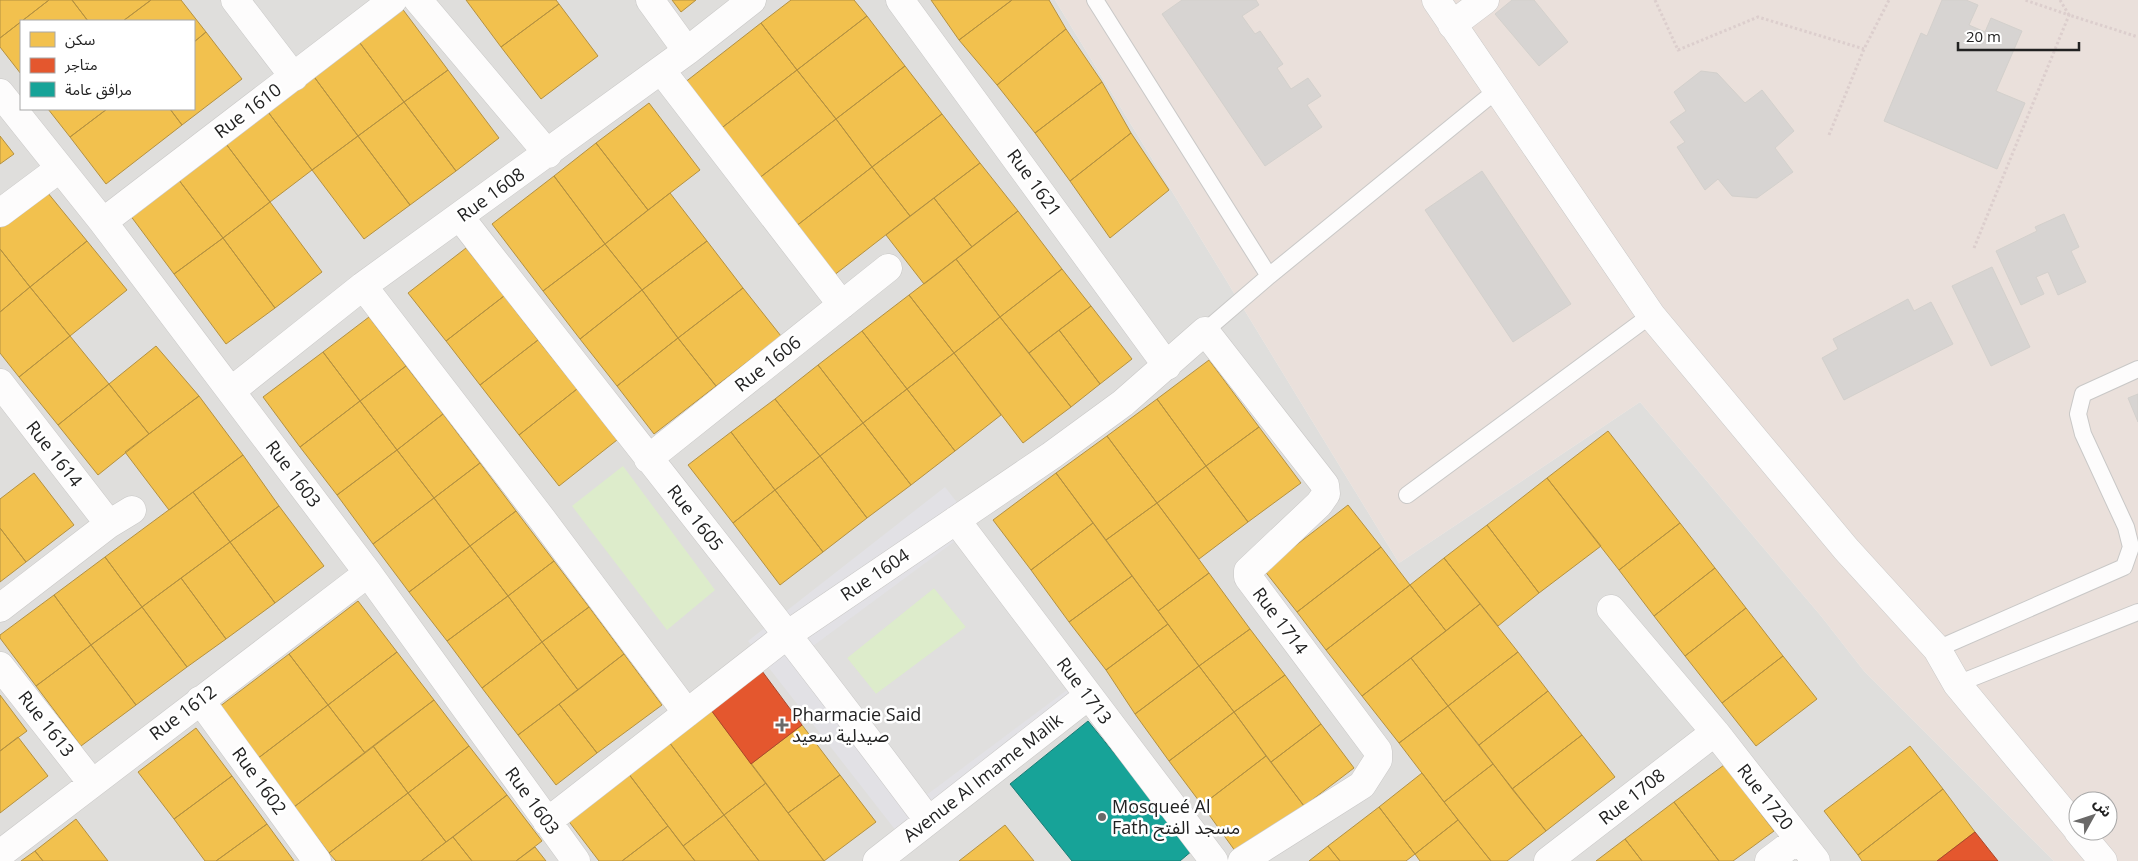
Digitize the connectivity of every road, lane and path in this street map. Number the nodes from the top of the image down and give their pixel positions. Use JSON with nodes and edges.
{"nodes":[{"id":1,"x":235,"y":0,"type":"edge"},
{"id":2,"x":393,"y":0,"type":"edge"},
{"id":3,"x":418,"y":0,"type":"edge"},
{"id":4,"x":650,"y":0,"type":"edge"},
{"id":5,"x":752,"y":0,"type":"edge"},
{"id":6,"x":900,"y":0,"type":"edge"},
{"id":7,"x":1095,"y":0,"type":"edge"},
{"id":8,"x":1436,"y":0,"type":"edge"},
{"id":9,"x":1485,"y":0,"type":"edge"},
{"id":10,"x":1655,"y":0,"type":"edge"},
{"id":11,"x":1889,"y":0,"type":"edge"},
{"id":12,"x":2025,"y":0,"type":"edge"},
{"id":13,"x":2060,"y":0,"type":"edge"},
{"id":14,"x":2069,"y":15,"type":"junction"},
{"id":15,"x":1452,"y":25,"type":"junction"},
{"id":16,"x":2138,"y":37,"type":"edge"},
{"id":17,"x":1864,"y":49,"type":"junction"},
{"id":18,"x":687,"y":52,"type":"junction"},
{"id":19,"x":661,"y":70,"type":"junction"},
{"id":20,"x":294,"y":77,"type":"junction"},
{"id":21,"x":1498,"y":90,"type":"junction"},
{"id":22,"x":0,"y":93,"type":"edge"},
{"id":23,"x":1829,"y":135,"type":"dead end"},
{"id":24,"x":548,"y":154,"type":"junction"},
{"id":25,"x":59,"y":169,"type":"junction"},
{"id":26,"x":0,"y":213,"type":"edge"},
{"id":27,"x":460,"y":217,"type":"junction"},
{"id":28,"x":102,"y":222,"type":"junction"},
{"id":29,"x":1974,"y":248,"type":"dead end"},
{"id":30,"x":888,"y":268,"type":"dead end"},
{"id":31,"x":1269,"y":276,"type":"junction"},
{"id":32,"x":363,"y":286,"type":"junction"},
{"id":33,"x":842,"y":305,"type":"junction"},
{"id":34,"x":1651,"y":315,"type":"junction"},
{"id":35,"x":1205,"y":331,"type":"junction"},
{"id":36,"x":1167,"y":366,"type":"junction"},
{"id":37,"x":2138,"y":369,"type":"edge"},
{"id":38,"x":0,"y":383,"type":"edge"},
{"id":39,"x":230,"y":391,"type":"junction"},
{"id":40,"x":648,"y":459,"type":"junction"},
{"id":41,"x":1406,"y":495,"type":"dead end"},
{"id":42,"x":132,"y":510,"type":"dead end"},
{"id":43,"x":956,"y":520,"type":"junction"},
{"id":44,"x":109,"y":524,"type":"junction"},
{"id":45,"x":368,"y":573,"type":"junction"},
{"id":46,"x":0,"y":608,"type":"edge"},
{"id":47,"x":1611,"y":609,"type":"dead end"},
{"id":48,"x":2138,"y":612,"type":"edge"},
{"id":49,"x":788,"y":635,"type":"junction"},
{"id":50,"x":1936,"y":649,"type":"junction"},
{"id":51,"x":0,"y":666,"type":"edge"},
{"id":52,"x":1957,"y":684,"type":"junction"},
{"id":53,"x":1088,"y":696,"type":"junction"},
{"id":54,"x":200,"y":700,"type":"junction"},
{"id":55,"x":687,"y":713,"type":"junction"},
{"id":56,"x":1715,"y":732,"type":"junction"},
{"id":57,"x":92,"y":783,"type":"junction"},
{"id":58,"x":2068,"y":819,"type":"edge"},
{"id":59,"x":928,"y":820,"type":"junction"},
{"id":60,"x":547,"y":822,"type":"junction"},
{"id":61,"x":1798,"y":839,"type":"junction"},
{"id":62,"x":2086,"y":841,"type":"edge"},
{"id":63,"x":0,"y":854,"type":"edge"},
{"id":64,"x":886,"y":858,"type":"edge"},
{"id":65,"x":317,"y":861,"type":"edge"},
{"id":66,"x":576,"y":861,"type":"edge"},
{"id":67,"x":1214,"y":861,"type":"edge"},
{"id":68,"x":1242,"y":861,"type":"edge"},
{"id":69,"x":1548,"y":861,"type":"edge"},
{"id":70,"x":1769,"y":861,"type":"edge"},
{"id":71,"x":1816,"y":861,"type":"edge"},
{"id":72,"x":2103,"y":861,"type":"edge"}],
"edges":[{"from":1,"to":20,"type":"street"},
{"from":2,"to":20,"type":"street","name":"Rue 1610"},
{"from":3,"to":24,"type":"street"},
{"from":4,"to":18,"type":"street"},
{"from":5,"to":18,"type":"street","name":"Rue 1608"},
{"from":6,"to":36,"type":"street","name":"Rue 1621"},
{"from":7,"to":31,"type":"lane"},
{"from":8,"to":15,"type":"street"},
{"from":9,"to":15,"type":"street"},
{"from":10,"to":17,"type":"path"},
{"from":11,"to":17,"type":"path"},
{"from":12,"to":14,"type":"path"},
{"from":13,"to":14,"type":"path"},
{"from":14,"to":16,"type":"path"},
{"from":14,"to":29,"type":"path"},
{"from":15,"to":21,"type":"street"},
{"from":17,"to":23,"type":"path"},
{"from":18,"to":19,"type":"street","name":"Rue 1608"},
{"from":19,"to":24,"type":"street","name":"Rue 1608"},
{"from":19,"to":33,"type":"street"},
{"from":20,"to":28,"type":"street","name":"Rue 1610"},
{"from":21,"to":31,"type":"lane"},
{"from":21,"to":34,"type":"street"},
{"from":22,"to":25,"type":"street","name":"Rue 1603"},
{"from":24,"to":27,"type":"street","name":"Rue 1608"},
{"from":25,"to":26,"type":"street"},
{"from":25,"to":28,"type":"street","name":"Rue 1603"},
{"from":27,"to":32,"type":"street","name":"Rue 1608"},
{"from":27,"to":40,"type":"street","name":"Rue 1605"},
{"from":28,"to":39,"type":"street","name":"Rue 1603"},
{"from":30,"to":33,"type":"street","name":"Rue 1606"},
{"from":31,"to":35,"type":"lane"},
{"from":32,"to":39,"type":"street","name":"Rue 1608"},
{"from":32,"to":55,"type":"street"},
{"from":33,"to":40,"type":"street","name":"Rue 1606"},
{"from":34,"to":41,"type":"lane"},
{"from":34,"to":50,"type":"street"},
{"from":35,"to":36,"type":"street","name":"Rue 1604"},
{"from":35,"to":68,"type":"street","name":"Rue 1714"},
{"from":36,"to":43,"type":"street","name":"Rue 1604"},
{"from":37,"to":50,"type":"lane"},
{"from":38,"to":44,"type":"street","name":"Rue 1614"},
{"from":39,"to":45,"type":"street","name":"Rue 1603"},
{"from":40,"to":49,"type":"street","name":"Rue 1605"},
{"from":42,"to":44,"type":"street"},
{"from":43,"to":49,"type":"street","name":"Rue 1604"},
{"from":43,"to":53,"type":"street","name":"Rue 1713"},
{"from":44,"to":46,"type":"street"},
{"from":45,"to":54,"type":"street","name":"Rue 1612"},
{"from":45,"to":60,"type":"street","name":"Rue 1603"},
{"from":47,"to":56,"type":"street","name":"Rue 1720"},
{"from":48,"to":52,"type":"lane"},
{"from":49,"to":55,"type":"street","name":"Rue 1604"},
{"from":49,"to":59,"type":"street","name":"Rue 1605"},
{"from":50,"to":52,"type":"street"},
{"from":51,"to":57,"type":"street","name":"Rue 1613"},
{"from":52,"to":58,"type":"street"},
{"from":53,"to":59,"type":"street","name":"Avenue Al Imame Malik"},
{"from":53,"to":67,"type":"street","name":"Rue 1713"},
{"from":54,"to":57,"type":"street","name":"Rue 1612"},
{"from":54,"to":65,"type":"street","name":"Rue 1602"},
{"from":55,"to":60,"type":"street","name":"Rue 1604"},
{"from":56,"to":61,"type":"street","name":"Rue 1720"},
{"from":56,"to":69,"type":"street","name":"Rue 1708"},
{"from":57,"to":63,"type":"street","name":"Rue 1612"},
{"from":59,"to":64,"type":"street","name":"Avenue Al Imame Malik"},
{"from":60,"to":66,"type":"street","name":"Rue 1603"},
{"from":61,"to":70,"type":"street"},
{"from":61,"to":71,"type":"street","name":"Rue 1720"},
{"from":62,"to":72,"type":"street"}]}
